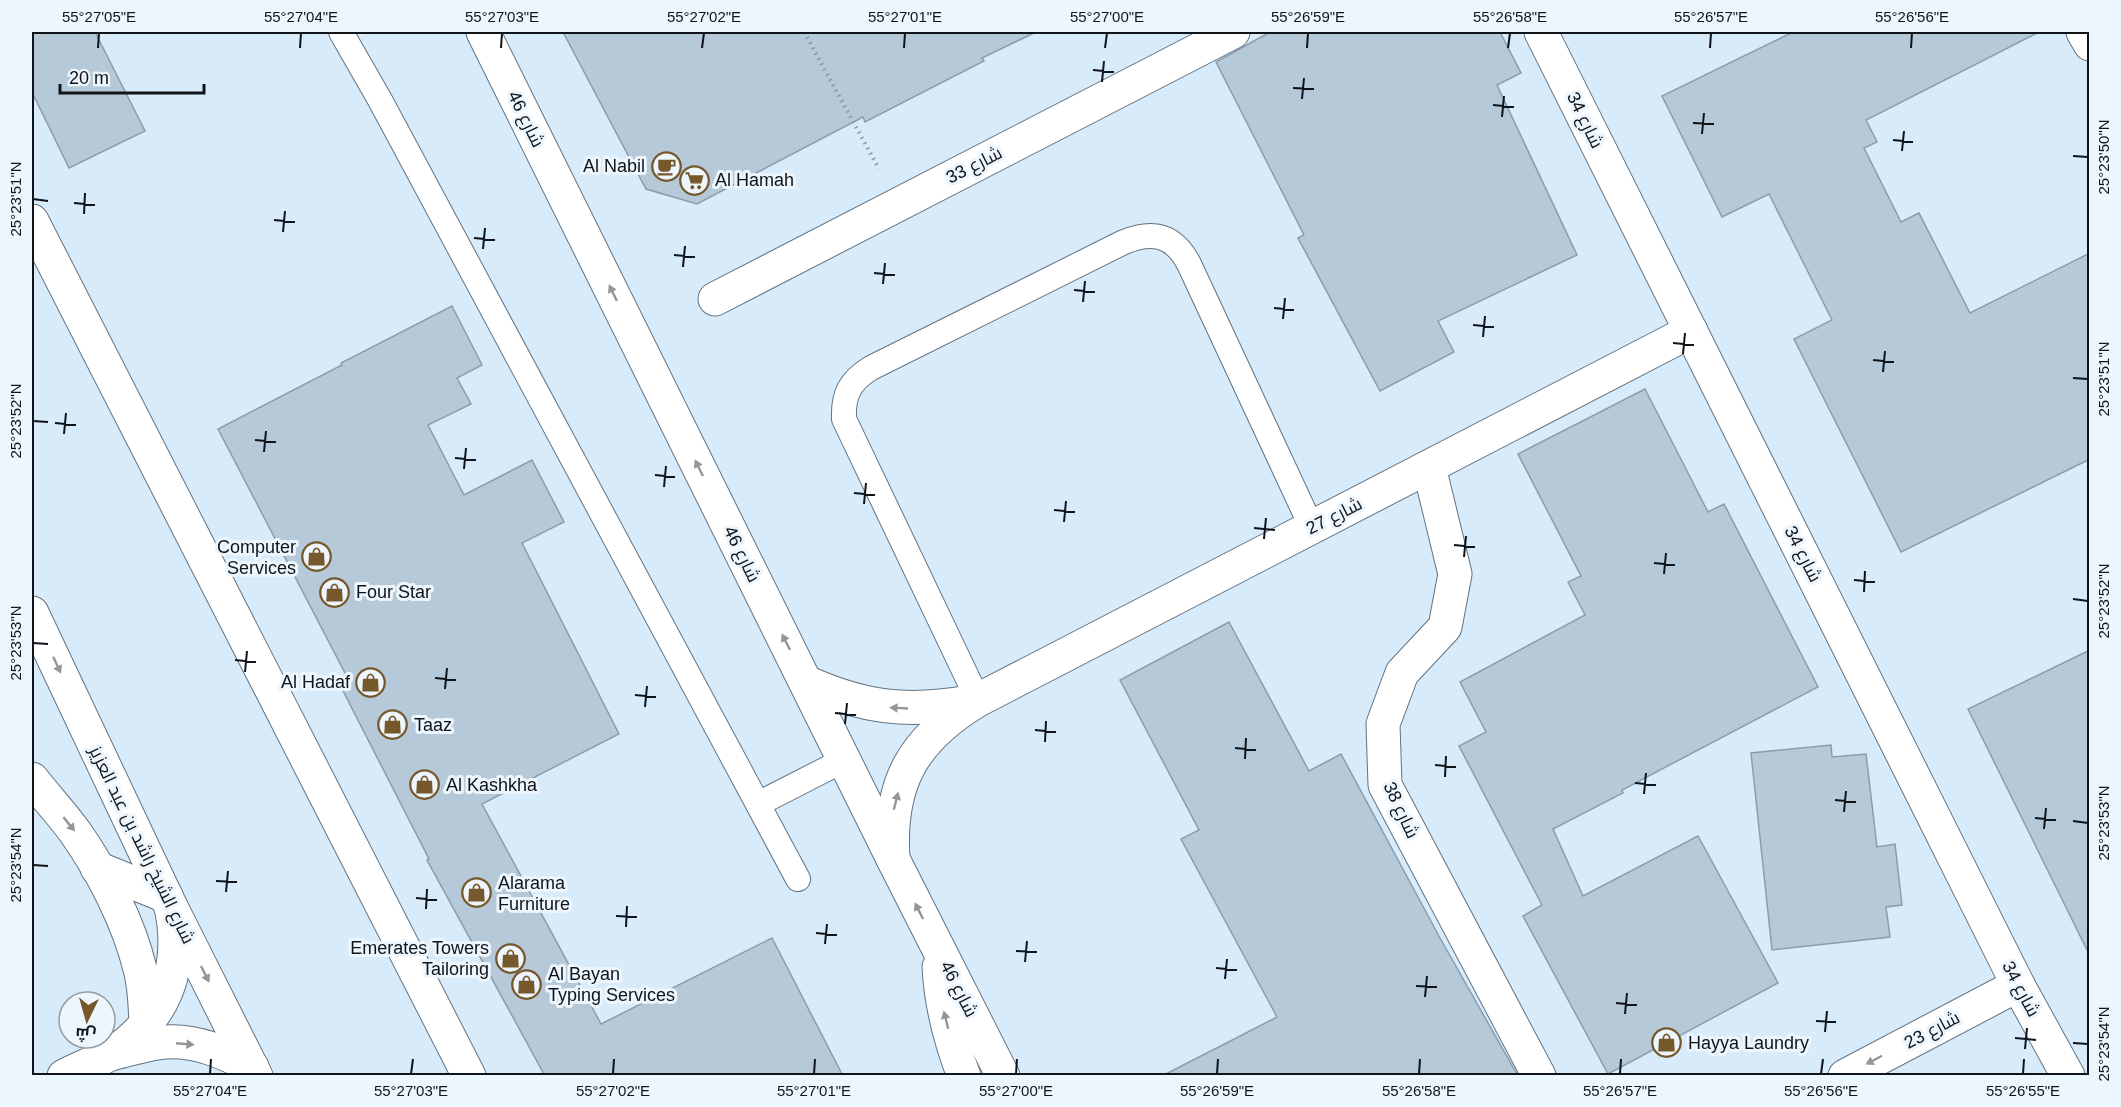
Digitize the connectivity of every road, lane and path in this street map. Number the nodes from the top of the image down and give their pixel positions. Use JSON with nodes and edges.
{"nodes":[{"id":1,"x":341,"y":32,"type":"edge"},
{"id":2,"x":483,"y":32,"type":"edge"},
{"id":3,"x":804,"y":32,"type":"edge"},
{"id":4,"x":1233,"y":32,"type":"edge"},
{"id":5,"x":1541,"y":32,"type":"edge"},
{"id":6,"x":2083,"y":32,"type":"edge"},
{"id":7,"x":2090,"y":44,"type":"edge"},
{"id":8,"x":898,"y":204,"type":"junction"},
{"id":9,"x":32,"y":221,"type":"edge"},
{"id":10,"x":715,"y":299,"type":"dead end"},
{"id":11,"x":1690,"y":331,"type":"junction"},
{"id":12,"x":1429,"y":467,"type":"junction"},
{"id":13,"x":1312,"y":528,"type":"junction"},
{"id":14,"x":32,"y":613,"type":"edge"},
{"id":15,"x":806,"y":682,"type":"junction"},
{"id":16,"x":978,"y":700,"type":"junction"},
{"id":17,"x":844,"y":760,"type":"junction"},
{"id":18,"x":32,"y":779,"type":"edge"},
{"id":19,"x":758,"y":804,"type":"junction"},
{"id":20,"x":893,"y":859,"type":"junction"},
{"id":21,"x":97,"y":868,"type":"junction"},
{"id":22,"x":798,"y":879,"type":"dead end"},
{"id":23,"x":168,"y":901,"type":"junction"},
{"id":24,"x":938,"y":949,"type":"junction"},
{"id":25,"x":2018,"y":984,"type":"junction"},
{"id":26,"x":146,"y":1023,"type":"junction"},
{"id":27,"x":107,"y":1055,"type":"junction"},
{"id":28,"x":254,"y":1071,"type":"edge"},
{"id":29,"x":2057,"y":1072,"type":"edge"},
{"id":30,"x":64,"y":1076,"type":"edge"},
{"id":31,"x":469,"y":1076,"type":"edge"},
{"id":32,"x":964,"y":1076,"type":"edge"},
{"id":33,"x":1003,"y":1076,"type":"edge"},
{"id":34,"x":1539,"y":1076,"type":"edge"},
{"id":35,"x":1845,"y":1076,"type":"edge"}],
"edges":[{"from":1,"to":19,"type":"lane"},
{"from":15,"to":2,"type":"street","name":"شارع 46","one_way":true},
{"from":3,"to":8,"type":"path"},
{"from":4,"to":8,"type":"street","name":"شارع 33"},
{"from":5,"to":11,"type":"street","name":"شارع 34"},
{"from":6,"to":7,"type":"street"},
{"from":8,"to":10,"type":"street","name":"شارع 33"},
{"from":9,"to":31,"type":"street"},
{"from":11,"to":12,"type":"street","name":"شارع 27"},
{"from":11,"to":25,"type":"street","name":"شارع 34"},
{"from":12,"to":13,"type":"street","name":"شارع 27"},
{"from":12,"to":34,"type":"street","name":"شارع 38"},
{"from":13,"to":16,"type":"street","name":"شارع 27"},
{"from":13,"to":16,"type":"lane"},
{"from":14,"to":23,"type":"street","name":"شارع الشيخ راشد بن عبد العزيز","one_way":true},
{"from":16,"to":15,"type":"street","name":"شارع 27","one_way":true},
{"from":15,"to":17,"type":"street","name":"شارع 46"},
{"from":20,"to":16,"type":"street","name":"شارع 27","one_way":true},
{"from":17,"to":19,"type":"lane"},
{"from":17,"to":20,"type":"street","name":"شارع 46"},
{"from":18,"to":21,"type":"street","one_way":true},
{"from":19,"to":22,"type":"lane"},
{"from":24,"to":20,"type":"street","name":"شارع 46","one_way":true},
{"from":21,"to":23,"type":"street"},
{"from":21,"to":26,"type":"street"},
{"from":23,"to":26,"type":"street"},
{"from":23,"to":28,"type":"street","name":"شارع الشيخ راشد بن عبد العزيز","one_way":true},
{"from":32,"to":24,"type":"street","one_way":true},
{"from":24,"to":33,"type":"street","name":"شارع 46"},
{"from":25,"to":29,"type":"street","name":"شارع 34"},
{"from":25,"to":35,"type":"street","name":"شارع 23","one_way":true},
{"from":26,"to":27,"type":"street"},
{"from":27,"to":28,"type":"street","one_way":true},
{"from":27,"to":30,"type":"street"}]}
